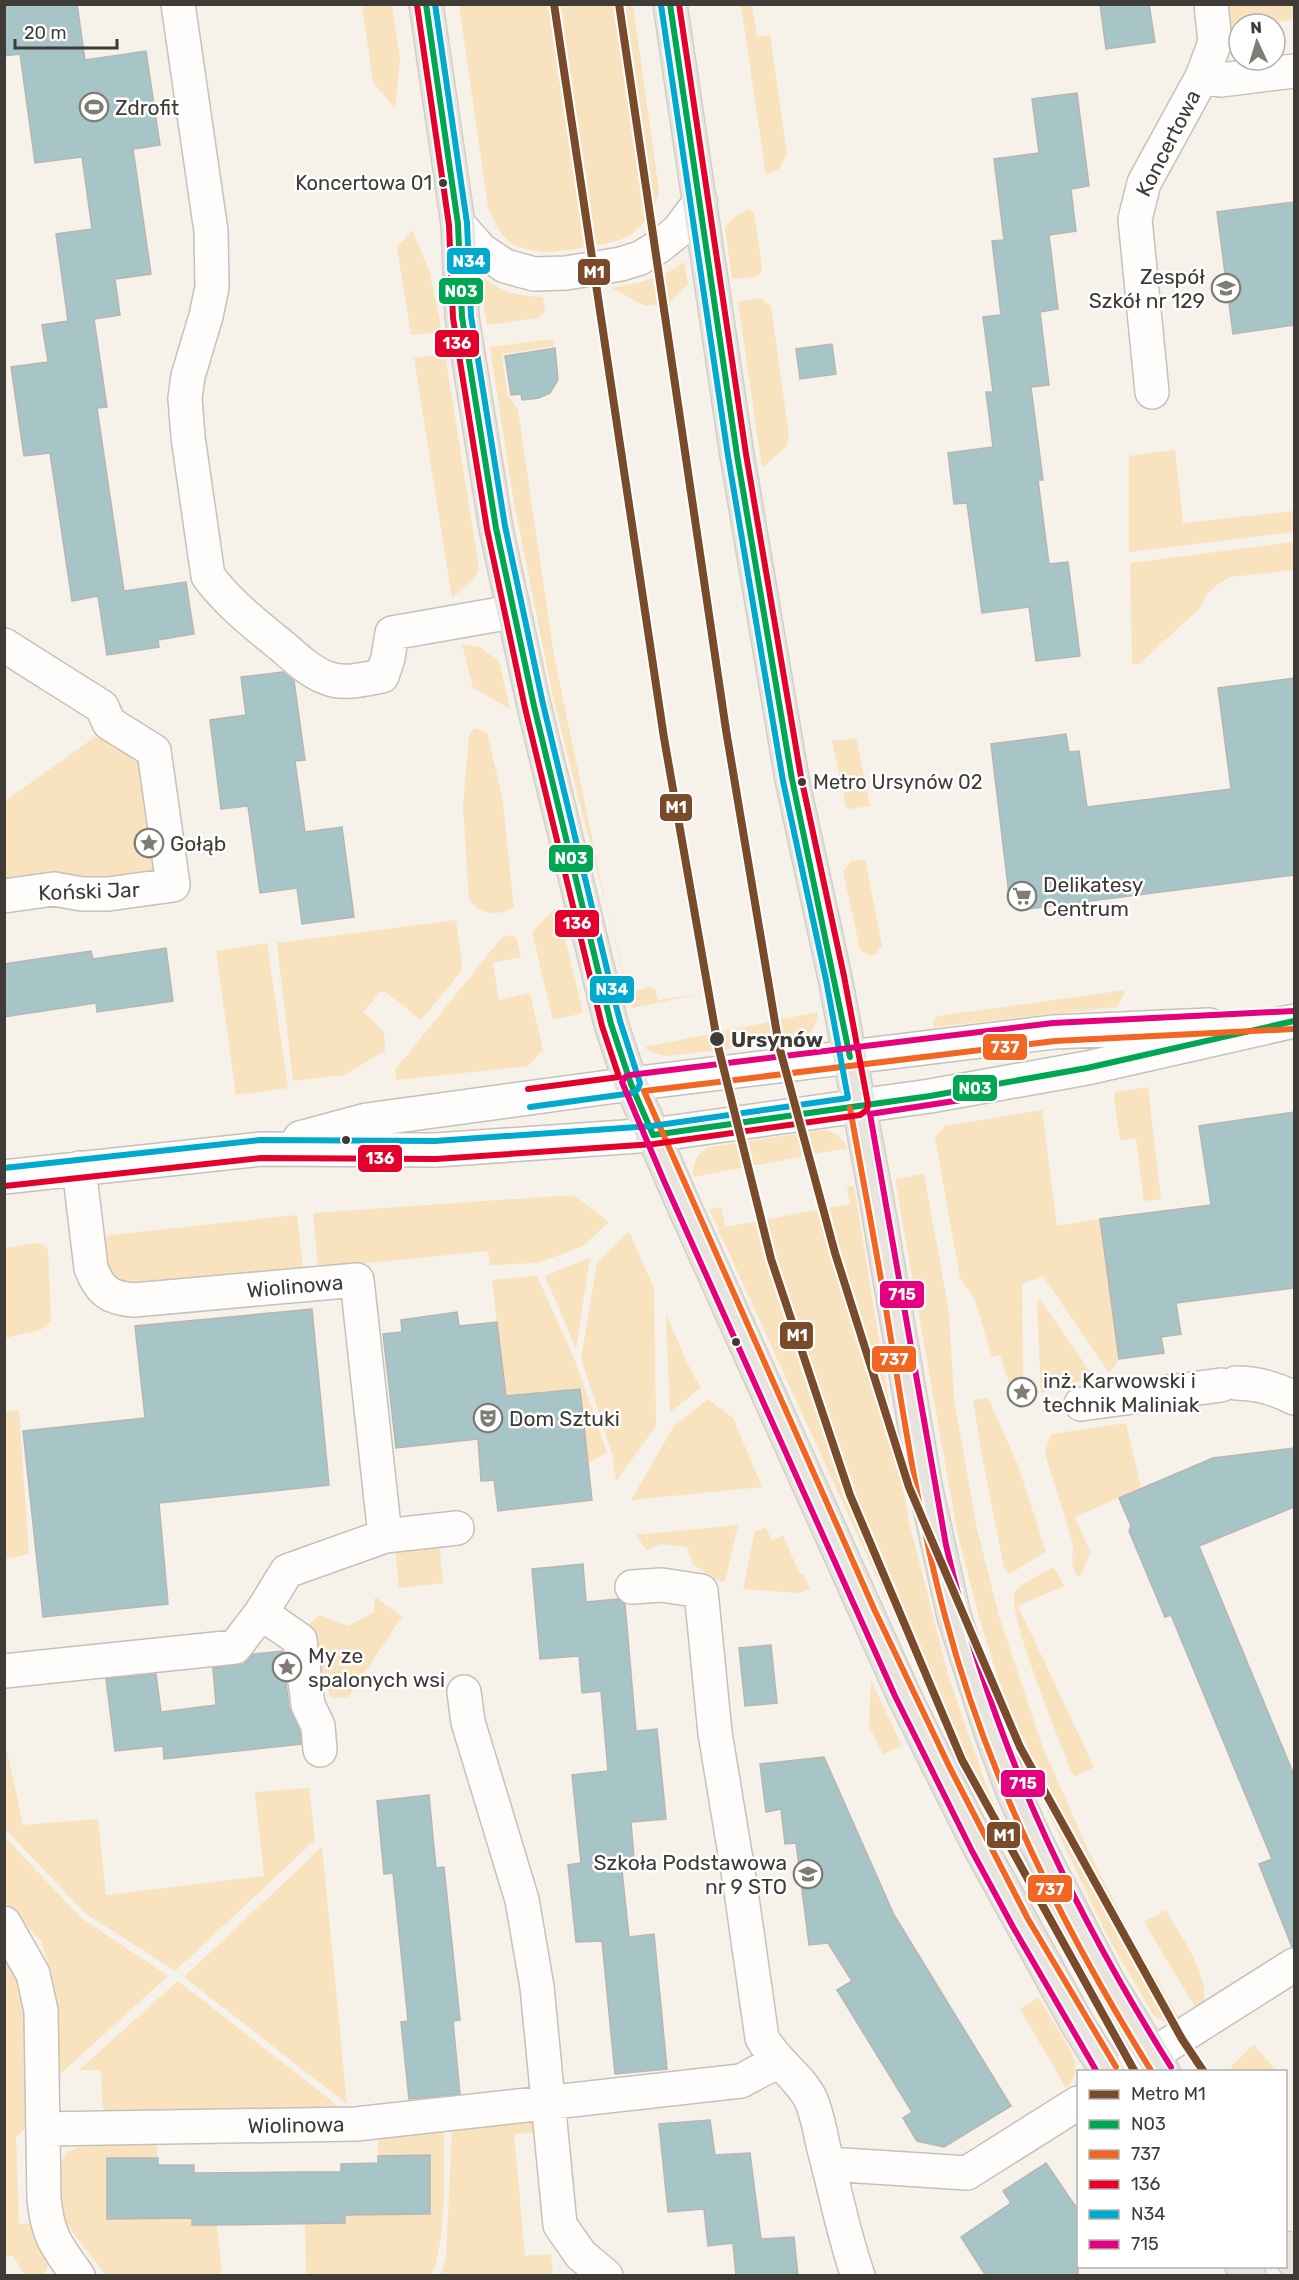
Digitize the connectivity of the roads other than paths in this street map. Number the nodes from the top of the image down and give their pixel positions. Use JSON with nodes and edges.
{"nodes":[{"id":1,"x":178,"y":4,"type":"edge"},
{"id":2,"x":426,"y":4,"type":"edge"},
{"id":3,"x":670,"y":4,"type":"edge"},
{"id":4,"x":1213,"y":20,"type":"edge"},
{"id":5,"x":1294,"y":71,"type":"edge"},
{"id":6,"x":1202,"y":77,"type":"junction"},
{"id":7,"x":700,"y":202,"type":"junction"},
{"id":8,"x":458,"y":224,"type":"junction"},
{"id":9,"x":1152,"y":392,"type":"dead end"},
{"id":10,"x":513,"y":612,"type":"junction"},
{"id":11,"x":4,"y":645,"type":"edge"},
{"id":12,"x":4,"y":896,"type":"edge"},
{"id":13,"x":1294,"y":1021,"type":"edge"},
{"id":14,"x":850,"y":1057,"type":"junction"},
{"id":15,"x":631,"y":1084,"type":"junction"},
{"id":16,"x":859,"y":1106,"type":"junction"},
{"id":17,"x":653,"y":1135,"type":"junction"},
{"id":18,"x":261,"y":1149,"type":"junction"},
{"id":19,"x":79,"y":1168,"type":"junction"},
{"id":20,"x":4,"y":1177,"type":"edge"},
{"id":21,"x":1294,"y":1398,"type":"edge"},
{"id":22,"x":1081,"y":1404,"type":"dead end"},
{"id":23,"x":457,"y":1528,"type":"dead end"},
{"id":24,"x":385,"y":1536,"type":"junction"},
{"id":25,"x":632,"y":1587,"type":"dead end"},
{"id":26,"x":261,"y":1612,"type":"junction"},
{"id":27,"x":4,"y":1671,"type":"edge"},
{"id":28,"x":464,"y":1692,"type":"dead end"},
{"id":29,"x":320,"y":1750,"type":"dead end"},
{"id":30,"x":4,"y":1923,"type":"edge"},
{"id":31,"x":1294,"y":1965,"type":"edge"},
{"id":32,"x":778,"y":2061,"type":"junction"},
{"id":33,"x":1147,"y":2066,"type":"edge"},
{"id":34,"x":1107,"y":2070,"type":"edge"},
{"id":35,"x":548,"y":2102,"type":"junction"},
{"id":36,"x":1077,"y":2104,"type":"edge"},
{"id":37,"x":43,"y":2129,"type":"junction"},
{"id":38,"x":828,"y":2164,"type":"junction"},
{"id":39,"x":78,"y":2276,"type":"edge"},
{"id":40,"x":606,"y":2276,"type":"edge"},
{"id":41,"x":858,"y":2276,"type":"edge"}],
"edges":[{"from":1,"to":10,"type":"street"},
{"from":2,"to":8,"type":"main road"},
{"from":3,"to":7,"type":"main road"},
{"from":4,"to":6,"type":"street","name":"Koncertowa"},
{"from":5,"to":6,"type":"street"},
{"from":6,"to":9,"type":"street","name":"Koncertowa"},
{"from":7,"to":8,"type":"street"},
{"from":7,"to":14,"type":"main road"},
{"from":8,"to":10,"type":"main road"},
{"from":10,"to":15,"type":"main road"},
{"from":11,"to":12,"type":"street","name":"Koński Jar"},
{"from":13,"to":14,"type":"street"},
{"from":13,"to":16,"type":"street"},
{"from":14,"to":15,"type":"street"},
{"from":14,"to":16,"type":"main road"},
{"from":15,"to":17,"type":"main road"},
{"from":15,"to":18,"type":"street"},
{"from":16,"to":17,"type":"street"},
{"from":16,"to":33,"type":"main road"},
{"from":17,"to":18,"type":"street"},
{"from":17,"to":34,"type":"main road"},
{"from":18,"to":19,"type":"street"},
{"from":19,"to":20,"type":"street"},
{"from":19,"to":24,"type":"street","name":"Wiolinowa"},
{"from":21,"to":22,"type":"street"},
{"from":23,"to":24,"type":"street"},
{"from":24,"to":26,"type":"street"},
{"from":25,"to":32,"type":"street"},
{"from":26,"to":27,"type":"street"},
{"from":26,"to":29,"type":"street"},
{"from":28,"to":35,"type":"street"},
{"from":30,"to":37,"type":"street"},
{"from":31,"to":33,"type":"street"},
{"from":32,"to":35,"type":"street","name":"Wiolinowa"},
{"from":32,"to":38,"type":"street"},
{"from":35,"to":37,"type":"street","name":"Wiolinowa"},
{"from":35,"to":40,"type":"street"},
{"from":36,"to":38,"type":"street"},
{"from":37,"to":39,"type":"street"},
{"from":38,"to":41,"type":"street"}]}
